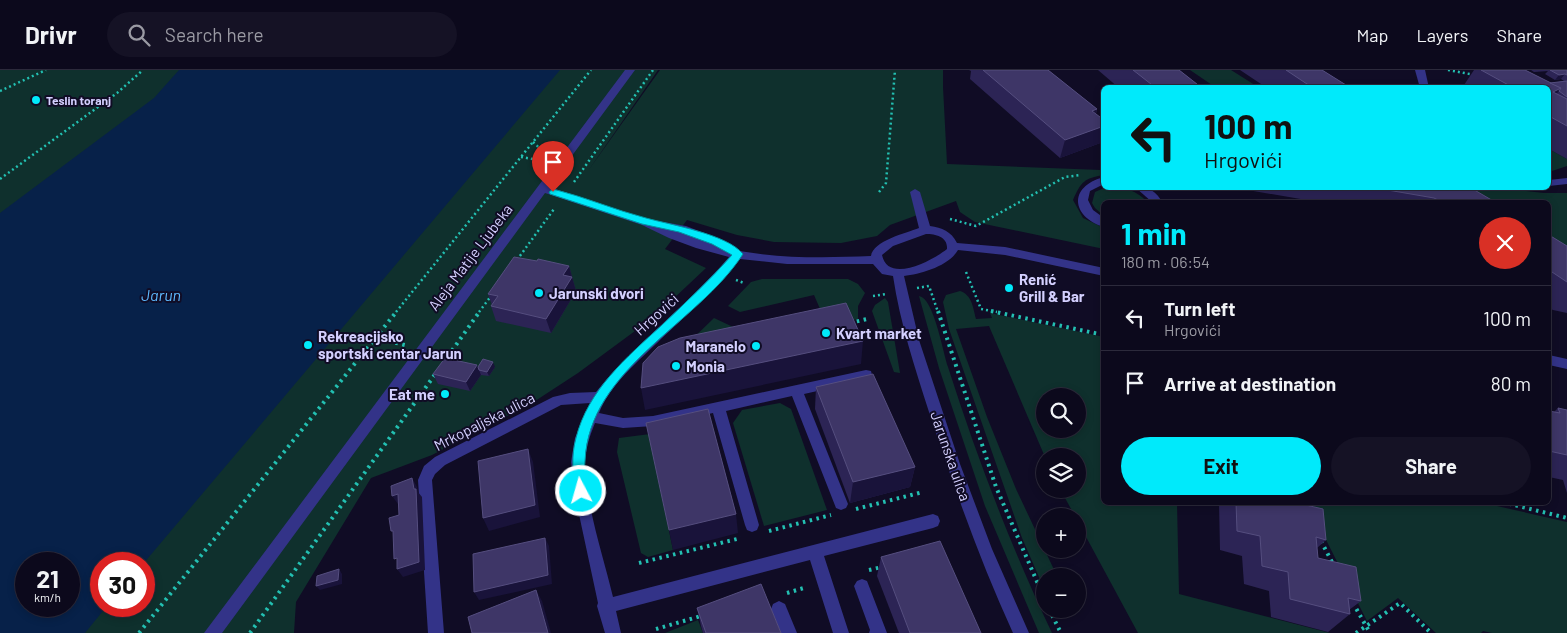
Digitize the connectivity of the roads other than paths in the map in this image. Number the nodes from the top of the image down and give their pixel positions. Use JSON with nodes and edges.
{"nodes":[{"id":1,"x":630,"y":70,"type":"edge"},
{"id":2,"x":1420,"y":70,"type":"edge"},
{"id":3,"x":1424,"y":85,"type":"edge"},
{"id":4,"x":1101,"y":181,"type":"edge"},
{"id":5,"x":1567,"y":181,"type":"edge"},
{"id":6,"x":1551,"y":183,"type":"edge"},
{"id":7,"x":542,"y":188,"type":"junction"},
{"id":8,"x":1143,"y":190,"type":"edge"},
{"id":9,"x":915,"y":192,"type":"dead end"},
{"id":10,"x":1156,"y":200,"type":"edge"},
{"id":11,"x":1101,"y":222,"type":"edge"},
{"id":12,"x":925,"y":230,"type":"junction"},
{"id":13,"x":953,"y":246,"type":"junction"},
{"id":14,"x":738,"y":254,"type":"junction"},
{"id":15,"x":876,"y":260,"type":"junction"},
{"id":16,"x":1101,"y":271,"type":"edge"},
{"id":17,"x":898,"y":274,"type":"junction"},
{"id":18,"x":1551,"y":360,"type":"edge"},
{"id":19,"x":1567,"y":364,"type":"edge"},
{"id":20,"x":866,"y":375,"type":"edge"},
{"id":21,"x":796,"y":391,"type":"junction"},
{"id":22,"x":599,"y":397,"type":"junction"},
{"id":23,"x":718,"y":408,"type":"junction"},
{"id":24,"x":590,"y":416,"type":"junction"},
{"id":25,"x":842,"y":509,"type":"road end"},
{"id":26,"x":933,"y":521,"type":"dead end"},
{"id":27,"x":757,"y":529,"type":"road end"},
{"id":28,"x":815,"y":551,"type":"junction"},
{"id":29,"x":862,"y":579,"type":"road end"},
{"id":30,"x":779,"y":602,"type":"road end"},
{"id":31,"x":605,"y":606,"type":"junction"},
{"id":32,"x":212,"y":633,"type":"edge"},
{"id":33,"x":436,"y":633,"type":"edge"},
{"id":34,"x":612,"y":633,"type":"edge"},
{"id":35,"x":789,"y":633,"type":"edge"},
{"id":36,"x":842,"y":633,"type":"edge"},
{"id":37,"x":879,"y":633,"type":"edge"},
{"id":38,"x":1021,"y":633,"type":"edge"}],
"edges":[{"from":1,"to":7,"type":"street","name":"Aleja Matije Ljubeka"},
{"from":2,"to":3,"type":"street"},
{"from":4,"to":11,"type":"street"},
{"from":5,"to":6,"type":"street"},
{"from":7,"to":14,"type":"street"},
{"from":7,"to":32,"type":"street","name":"Aleja Matije Ljubeka"},
{"from":8,"to":10,"type":"street"},
{"from":9,"to":12,"type":"street"},
{"from":12,"to":13,"type":"street"},
{"from":12,"to":15,"type":"street"},
{"from":13,"to":16,"type":"street"},
{"from":13,"to":17,"type":"street"},
{"from":14,"to":15,"type":"street"},
{"from":14,"to":22,"type":"street","name":"Hrgovići"},
{"from":15,"to":17,"type":"street"},
{"from":17,"to":38,"type":"street","name":"Jarunska ulica"},
{"from":18,"to":19,"type":"street"},
{"from":20,"to":21,"type":"street"},
{"from":21,"to":23,"type":"street"},
{"from":21,"to":25,"type":"street"},
{"from":22,"to":24,"type":"street","name":"Hrgovići"},
{"from":22,"to":33,"type":"street","name":"Mrkopaljska ulica"},
{"from":23,"to":24,"type":"street"},
{"from":23,"to":27,"type":"street"},
{"from":24,"to":31,"type":"street","name":"Hrgovići"},
{"from":26,"to":28,"type":"street"},
{"from":28,"to":31,"type":"street"},
{"from":28,"to":36,"type":"street"},
{"from":29,"to":37,"type":"street"},
{"from":30,"to":35,"type":"street"},
{"from":31,"to":34,"type":"street","name":"Hrgovići"}]}
